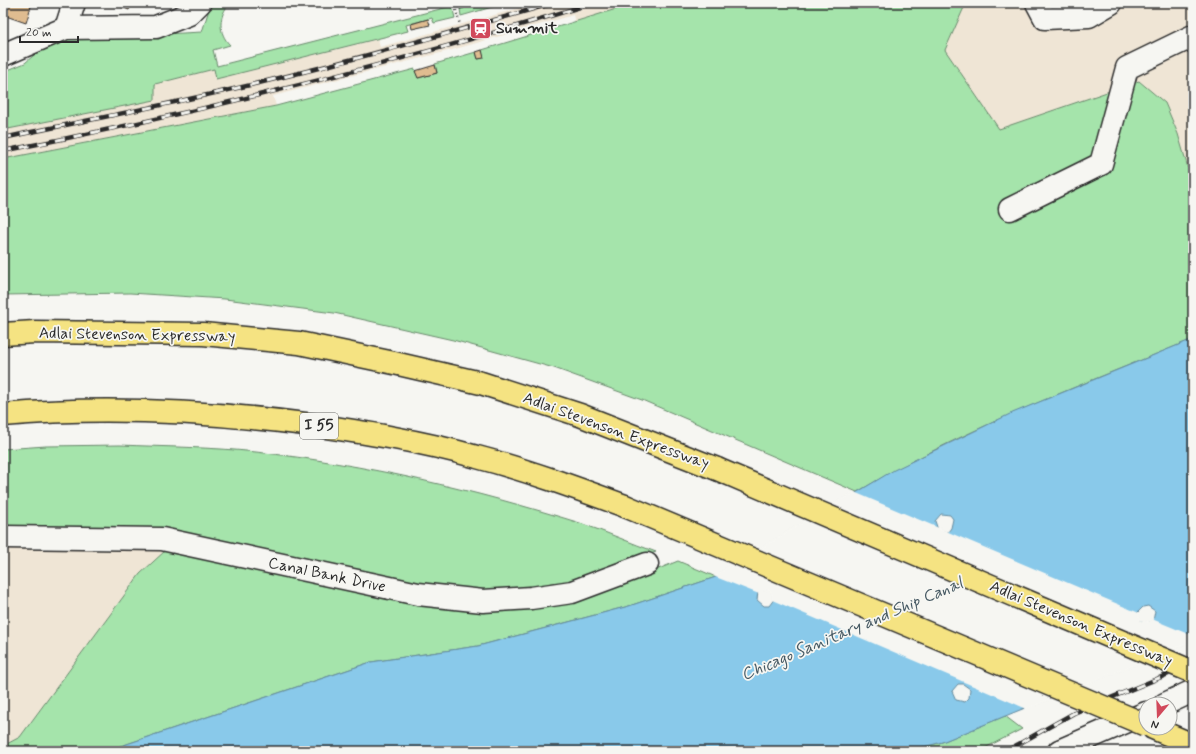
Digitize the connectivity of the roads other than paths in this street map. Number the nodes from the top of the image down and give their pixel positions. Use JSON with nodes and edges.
{"nodes":[{"id":1,"x":74,"y":3,"type":"edge"},
{"id":2,"x":200,"y":3,"type":"edge"},
{"id":3,"x":1037,"y":3,"type":"edge"},
{"id":4,"x":1111,"y":3,"type":"edge"},
{"id":5,"x":66,"y":28,"type":"junction"},
{"id":6,"x":1191,"y":42,"type":"edge"},
{"id":7,"x":3,"y":55,"type":"edge"},
{"id":8,"x":1010,"y":209,"type":"dead end"},
{"id":9,"x":3,"y":321,"type":"edge"},
{"id":10,"x":3,"y":334,"type":"edge"},
{"id":11,"x":203,"y":334,"type":"junction"},
{"id":12,"x":3,"y":414,"type":"edge"},
{"id":13,"x":3,"y":537,"type":"edge"},
{"id":14,"x":647,"y":564,"type":"dead end"},
{"id":15,"x":1193,"y":672,"type":"edge"},
{"id":16,"x":1193,"y":691,"type":"edge"},
{"id":17,"x":1178,"y":698,"type":"edge"},
{"id":18,"x":1138,"y":717,"type":"edge"},
{"id":19,"x":1138,"y":722,"type":"edge"},
{"id":20,"x":1172,"y":736,"type":"edge"},
{"id":21,"x":1193,"y":745,"type":"edge"},
{"id":22,"x":1064,"y":750,"type":"edge"}],
"edges":[{"from":1,"to":5,"type":"street"},
{"from":2,"to":5,"type":"street"},
{"from":3,"to":4,"type":"street"},
{"from":5,"to":7,"type":"street"},
{"from":6,"to":8,"type":"street"},
{"from":9,"to":11,"type":"highway"},
{"from":10,"to":11,"type":"highway","name":"Adlai Stevenson Expressway"},
{"from":11,"to":15,"type":"highway","name":"Adlai Stevenson Expressway","bridge":true},
{"from":12,"to":19,"type":"highway","number":"I 55","bridge":true},
{"from":13,"to":14,"type":"street","name":"Canal Bank Drive"},
{"from":16,"to":17,"type":"street"},
{"from":18,"to":22,"type":"street"},
{"from":20,"to":21,"type":"highway"}]}
